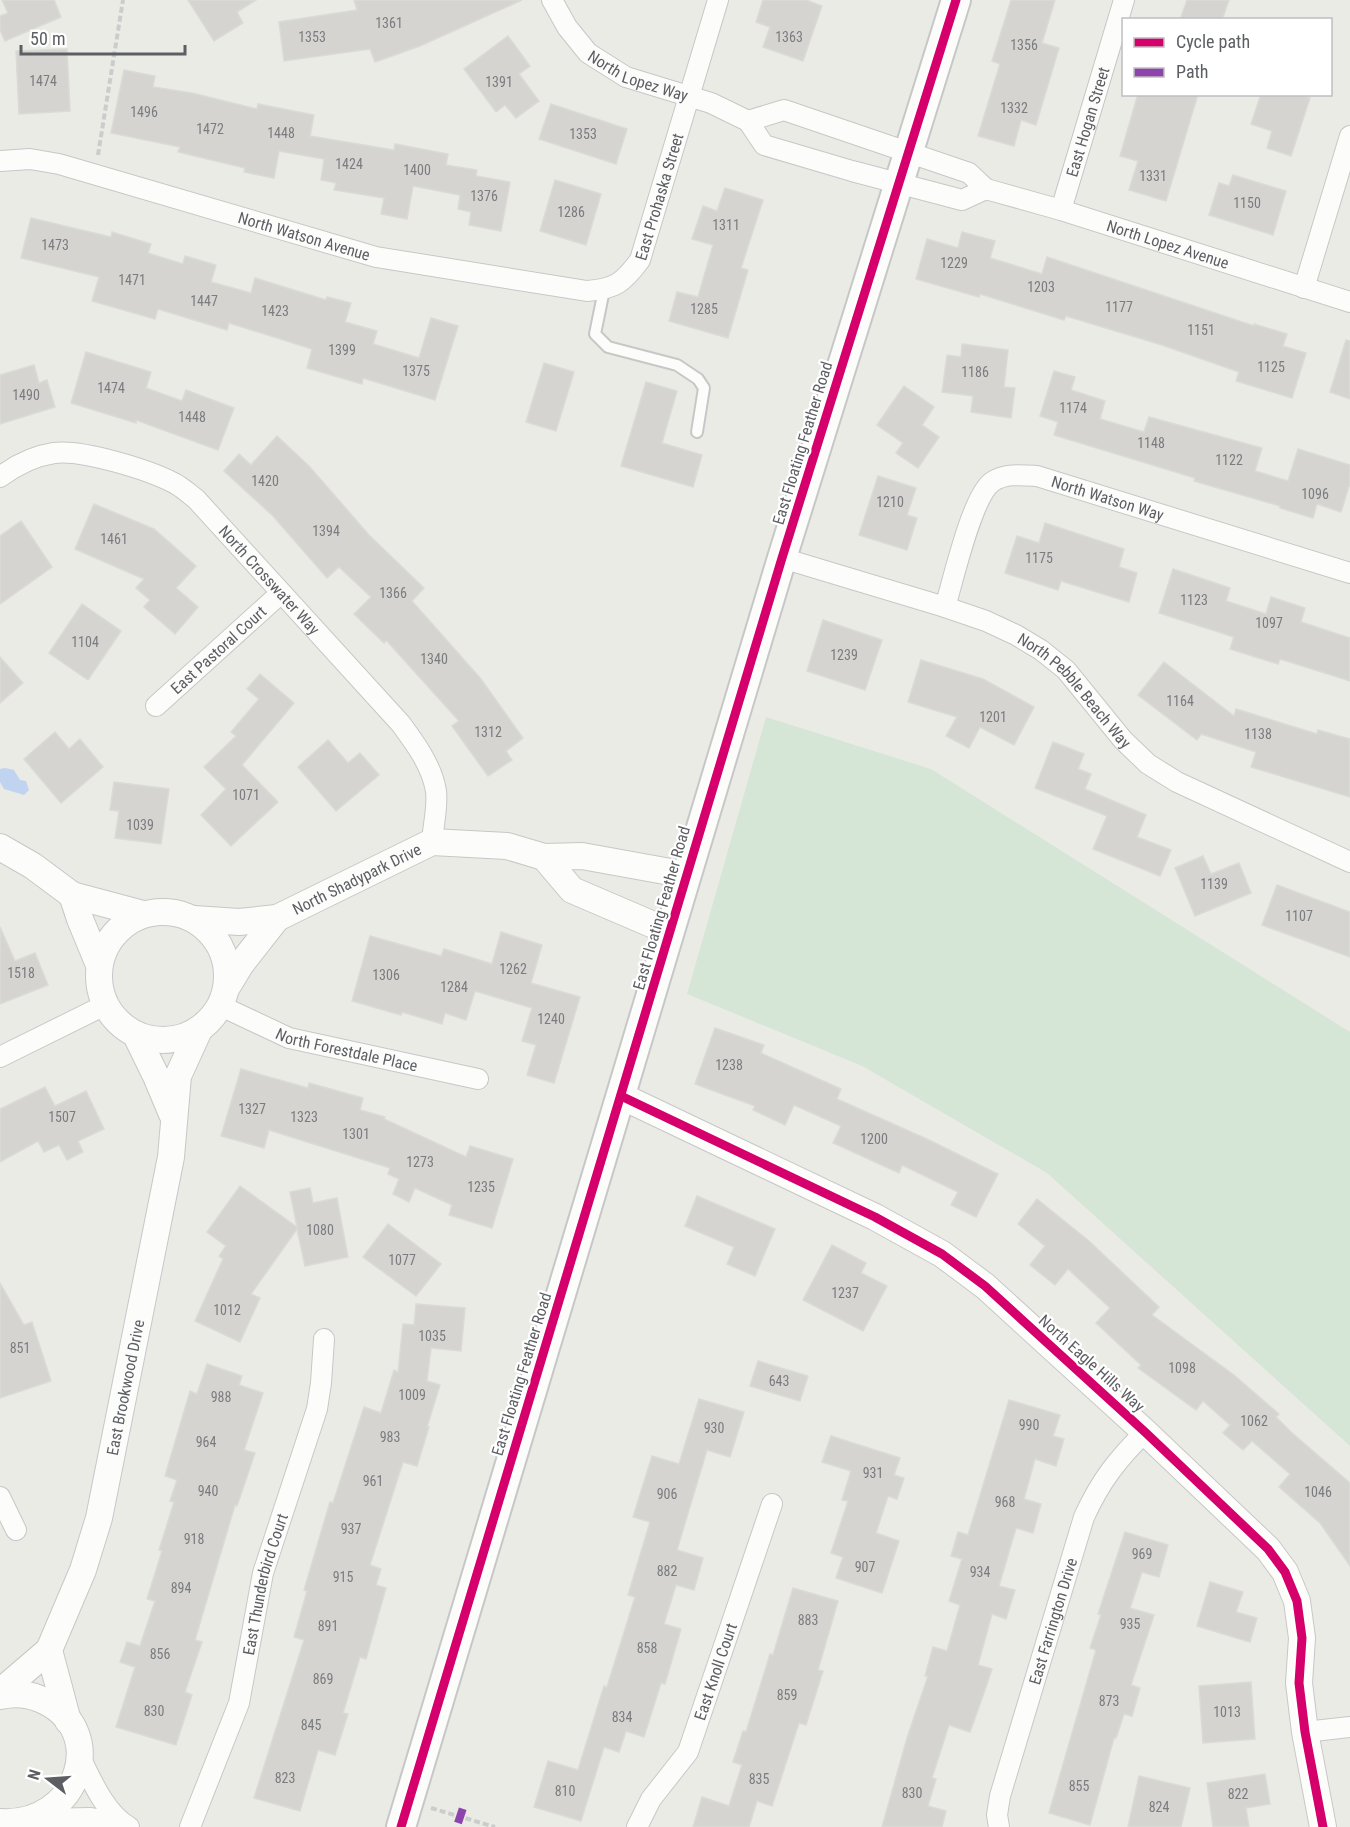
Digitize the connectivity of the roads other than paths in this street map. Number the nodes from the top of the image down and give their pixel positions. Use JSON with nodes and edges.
{"nodes":[{"id":1,"x":552,"y":0,"type":"edge"},
{"id":2,"x":718,"y":0,"type":"edge"},
{"id":3,"x":956,"y":0,"type":"edge"},
{"id":4,"x":1124,"y":0,"type":"edge"},
{"id":5,"x":689,"y":97,"type":"junction"},
{"id":6,"x":748,"y":121,"type":"junction"},
{"id":7,"x":1350,"y":136,"type":"edge"},
{"id":8,"x":907,"y":152,"type":"junction"},
{"id":9,"x":0,"y":161,"type":"edge"},
{"id":10,"x":897,"y":183,"type":"junction"},
{"id":11,"x":986,"y":189,"type":"junction"},
{"id":12,"x":1060,"y":210,"type":"junction"},
{"id":13,"x":609,"y":288,"type":"junction"},
{"id":14,"x":1304,"y":288,"type":"junction"},
{"id":15,"x":1350,"y":302,"type":"edge"},
{"id":16,"x":697,"y":432,"type":"dead end"},
{"id":17,"x":0,"y":477,"type":"edge"},
{"id":18,"x":782,"y":558,"type":"junction"},
{"id":19,"x":1350,"y":573,"type":"edge"},
{"id":20,"x":281,"y":592,"type":"junction"},
{"id":21,"x":945,"y":607,"type":"junction"},
{"id":22,"x":156,"y":706,"type":"dead end"},
{"id":23,"x":432,"y":842,"type":"junction"},
{"id":24,"x":0,"y":847,"type":"edge"},
{"id":25,"x":544,"y":857,"type":"junction"},
{"id":26,"x":1350,"y":862,"type":"edge"},
{"id":27,"x":687,"y":875,"type":"junction"},
{"id":28,"x":72,"y":895,"type":"junction"},
{"id":29,"x":143,"y":914,"type":"junction"},
{"id":30,"x":277,"y":918,"type":"junction"},
{"id":31,"x":194,"y":919,"type":"junction"},
{"id":32,"x":670,"y":932,"type":"junction"},
{"id":33,"x":99,"y":965,"type":"junction"},
{"id":34,"x":224,"y":996,"type":"junction"},
{"id":35,"x":105,"y":1005,"type":"junction"},
{"id":36,"x":199,"y":1030,"type":"junction"},
{"id":37,"x":136,"y":1035,"type":"junction"},
{"id":38,"x":0,"y":1057,"type":"edge"},
{"id":39,"x":478,"y":1079,"type":"dead end"},
{"id":40,"x":621,"y":1096,"type":"junction"},
{"id":41,"x":174,"y":1117,"type":"junction"},
{"id":42,"x":324,"y":1339,"type":"dead end"},
{"id":43,"x":1145,"y":1432,"type":"junction"},
{"id":44,"x":0,"y":1497,"type":"edge"},
{"id":45,"x":772,"y":1504,"type":"dead end"},
{"id":46,"x":16,"y":1530,"type":"dead end"},
{"id":47,"x":49,"y":1650,"type":"junction"},
{"id":48,"x":0,"y":1694,"type":"edge"},
{"id":49,"x":68,"y":1721,"type":"junction"},
{"id":50,"x":1350,"y":1727,"type":"edge"},
{"id":51,"x":1305,"y":1732,"type":"junction"},
{"id":52,"x":80,"y":1757,"type":"junction"},
{"id":53,"x":0,"y":1822,"type":"edge"},
{"id":54,"x":29,"y":1823,"type":"edge"},
{"id":55,"x":125,"y":1825,"type":"edge"},
{"id":56,"x":190,"y":1827,"type":"edge"},
{"id":57,"x":401,"y":1827,"type":"edge"},
{"id":58,"x":637,"y":1827,"type":"edge"},
{"id":59,"x":999,"y":1827,"type":"edge"},
{"id":60,"x":1323,"y":1827,"type":"edge"}],
"edges":[{"from":1,"to":5,"type":"street","name":"North Lopez Way"},
{"from":2,"to":5,"type":"street","name":"East Prohaska Street"},
{"from":3,"to":8,"type":"main road","name":"East Floating Feather Road"},
{"from":4,"to":12,"type":"street","name":"East Hogan Street"},
{"from":5,"to":6,"type":"street","name":"North Lopez Way"},
{"from":5,"to":13,"type":"street","name":"East Prohaska Street"},
{"from":6,"to":8,"type":"street"},
{"from":6,"to":10,"type":"street","name":"North Lopez Way"},
{"from":7,"to":14,"type":"street"},
{"from":8,"to":10,"type":"main road","name":"East Floating Feather Road"},
{"from":8,"to":11,"type":"street","name":"North Lopez Avenue"},
{"from":9,"to":13,"type":"street","name":"North Watson Avenue"},
{"from":10,"to":11,"type":"street"},
{"from":10,"to":18,"type":"main road","name":"East Floating Feather Road"},
{"from":11,"to":12,"type":"street","name":"North Lopez Avenue"},
{"from":12,"to":14,"type":"street","name":"North Lopez Avenue"},
{"from":13,"to":16,"type":"lane"},
{"from":14,"to":15,"type":"street","name":"North Lopez Avenue"},
{"from":17,"to":20,"type":"street","name":"North Crosswater Way"},
{"from":18,"to":21,"type":"street","name":"North Pebble Beach Way"},
{"from":18,"to":27,"type":"main road","name":"East Floating Feather Road"},
{"from":19,"to":21,"type":"street","name":"North Watson Way"},
{"from":20,"to":22,"type":"street","name":"East Pastoral Court"},
{"from":20,"to":23,"type":"street","name":"North Crosswater Way"},
{"from":21,"to":26,"type":"street","name":"North Pebble Beach Way"},
{"from":23,"to":25,"type":"street","name":"North Shadypark Drive"},
{"from":23,"to":30,"type":"street","name":"North Shadypark Drive"},
{"from":24,"to":28,"type":"street"},
{"from":25,"to":27,"type":"street","name":"North Shadypark Drive"},
{"from":25,"to":32,"type":"street"},
{"from":27,"to":32,"type":"main road","name":"East Floating Feather Road"},
{"from":28,"to":29,"type":"street"},
{"from":28,"to":33,"type":"street"},
{"from":29,"to":31,"type":"street"},
{"from":29,"to":33,"type":"street"},
{"from":30,"to":31,"type":"street","name":"North Shadypark Drive"},
{"from":30,"to":34,"type":"street","name":"North Shadypark Drive"},
{"from":31,"to":34,"type":"street"},
{"from":32,"to":40,"type":"main road","name":"East Floating Feather Road"},
{"from":33,"to":35,"type":"street"},
{"from":34,"to":36,"type":"street"},
{"from":34,"to":39,"type":"street","name":"North Forestdale Place"},
{"from":35,"to":37,"type":"street"},
{"from":35,"to":38,"type":"street"},
{"from":36,"to":37,"type":"street"},
{"from":36,"to":41,"type":"street","name":"East Brookwood Drive"},
{"from":37,"to":41,"type":"street","name":"East Brookwood Drive"},
{"from":40,"to":43,"type":"street","name":"North Eagle Hills Way"},
{"from":40,"to":57,"type":"main road","name":"East Floating Feather Road"},
{"from":41,"to":47,"type":"street","name":"East Brookwood Drive"},
{"from":42,"to":56,"type":"street","name":"East Thunderbird Court"},
{"from":43,"to":51,"type":"street","name":"North Eagle Hills Way"},
{"from":43,"to":59,"type":"street","name":"East Farrington Drive"},
{"from":44,"to":46,"type":"street"},
{"from":45,"to":58,"type":"street","name":"East Knoll Court"},
{"from":47,"to":48,"type":"street","name":"East Brookwood Drive"},
{"from":47,"to":49,"type":"street"},
{"from":48,"to":49,"type":"street"},
{"from":49,"to":52,"type":"street"},
{"from":50,"to":51,"type":"street"},
{"from":51,"to":60,"type":"street","name":"North Eagle Hills Way"},
{"from":52,"to":54,"type":"street"},
{"from":52,"to":55,"type":"street"},
{"from":53,"to":54,"type":"street"},
{"from":54,"to":55,"type":"street"}]}
